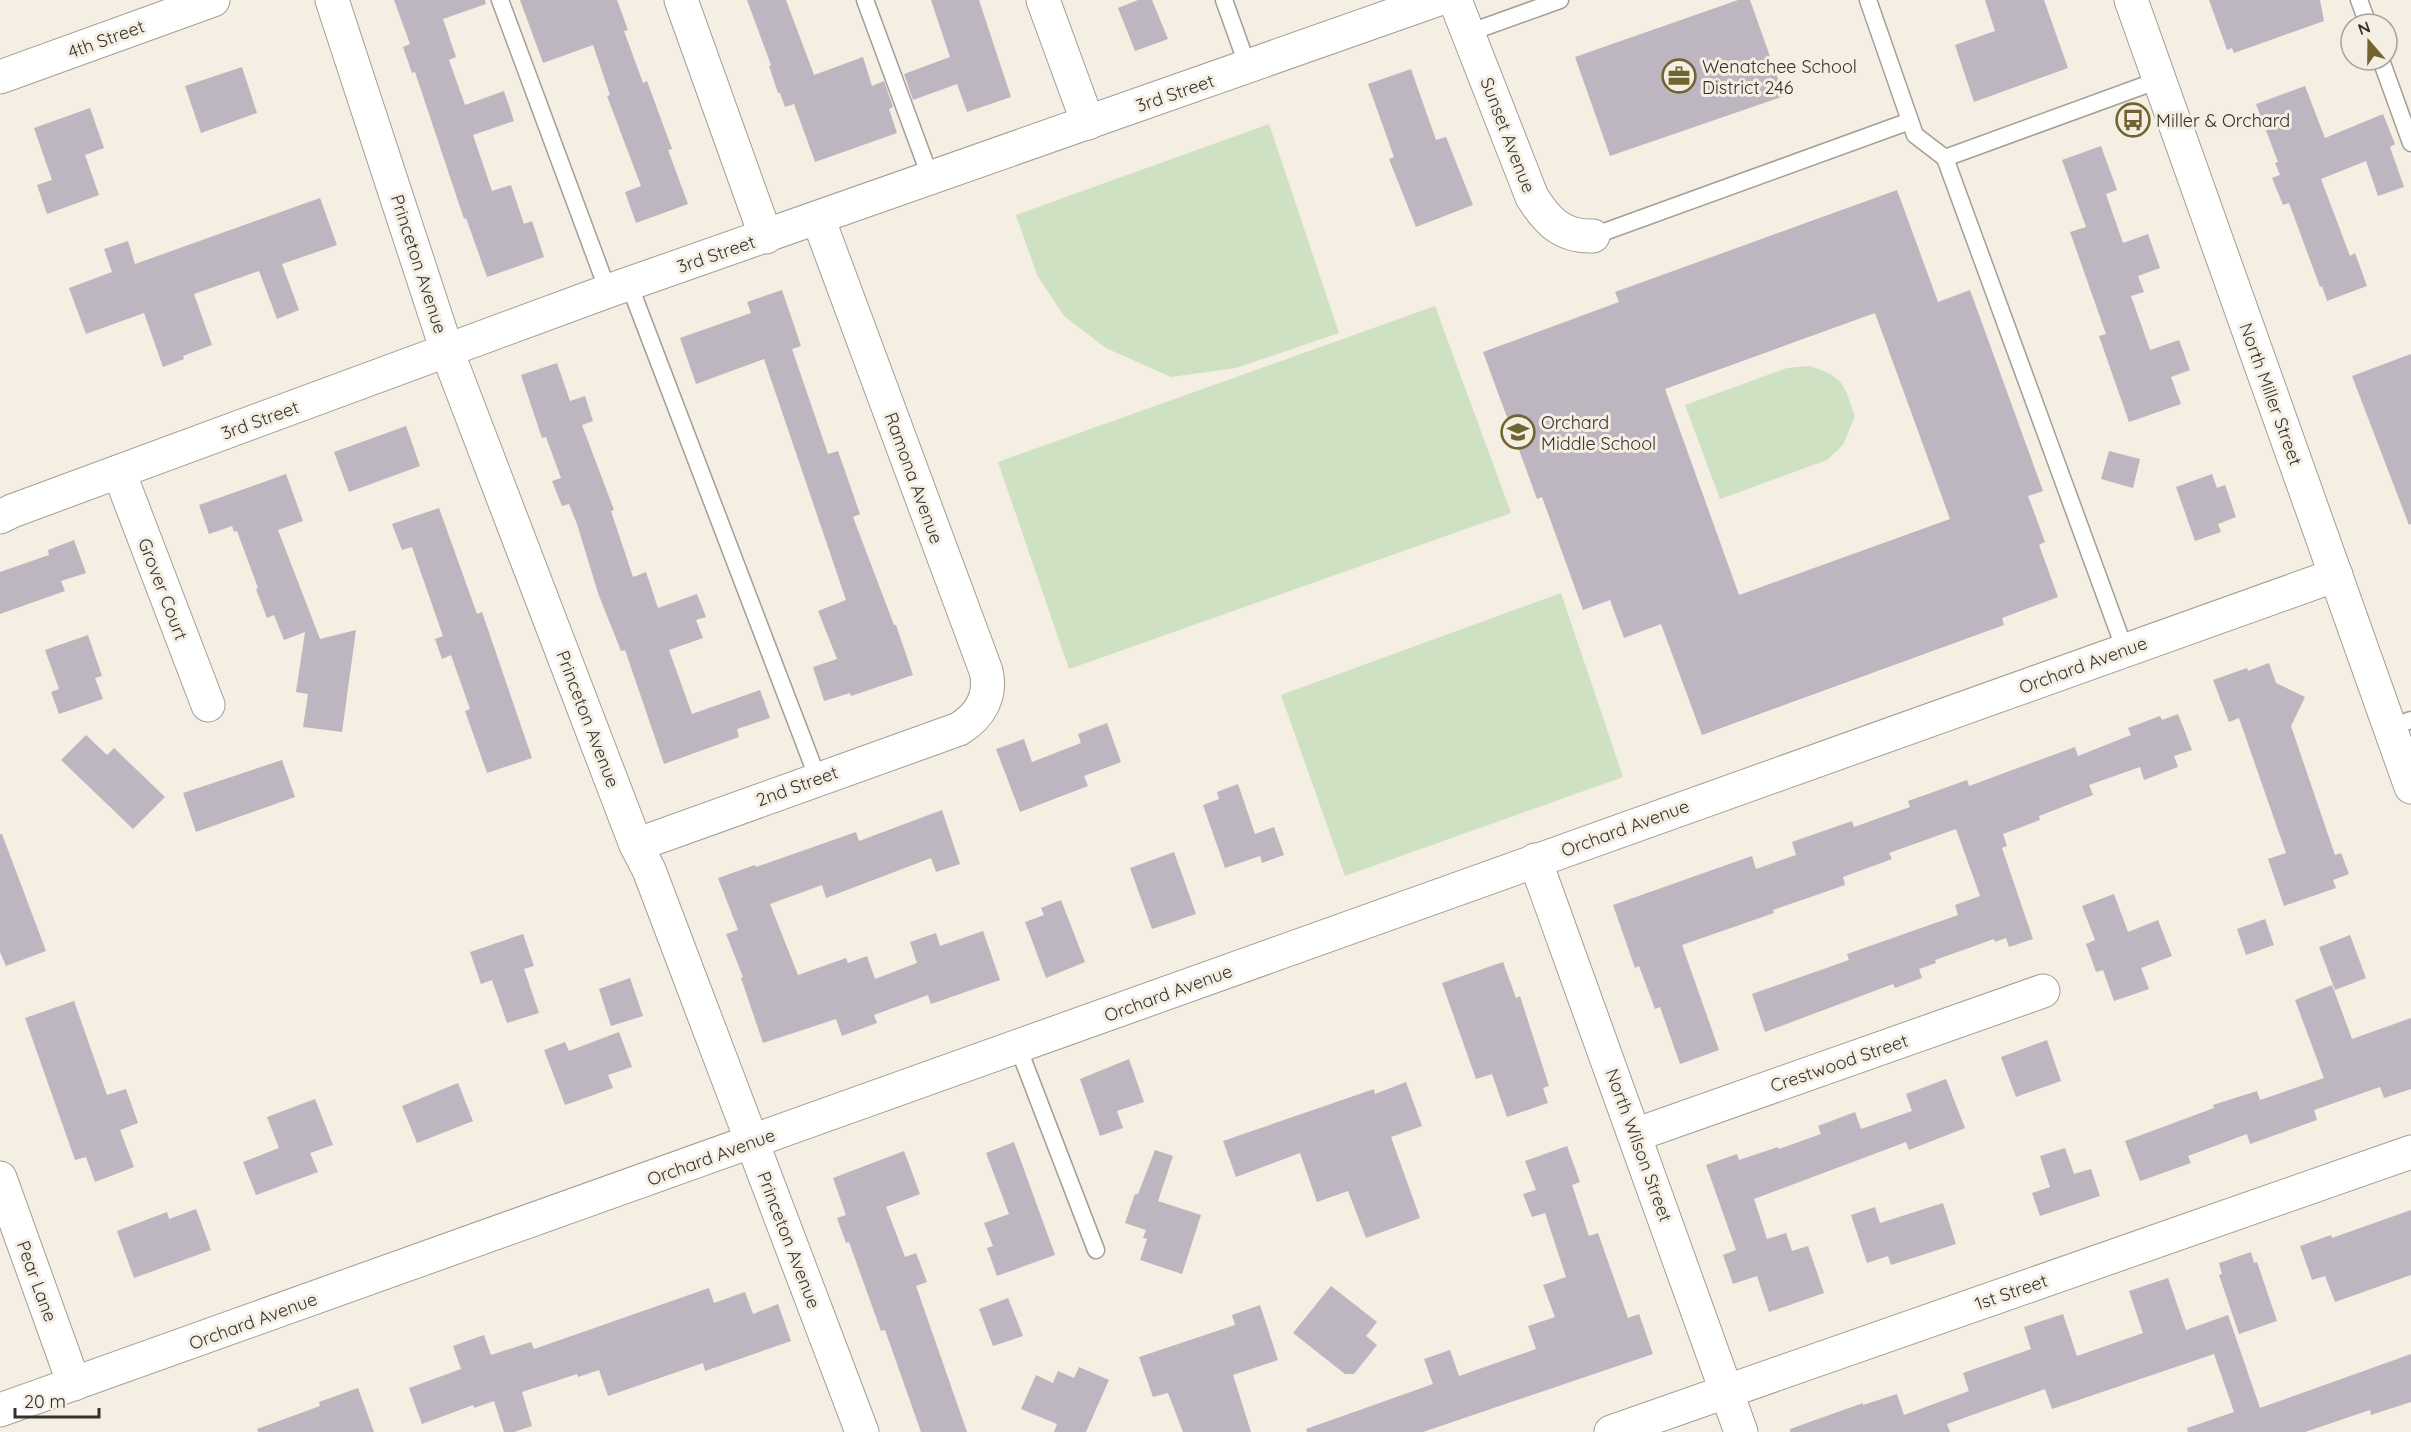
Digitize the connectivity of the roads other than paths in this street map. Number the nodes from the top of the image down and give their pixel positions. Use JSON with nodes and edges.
{"nodes":[{"id":1,"x":213,"y":0,"type":"edge"},
{"id":2,"x":332,"y":0,"type":"edge"},
{"id":3,"x":500,"y":0,"type":"edge"},
{"id":4,"x":681,"y":0,"type":"edge"},
{"id":5,"x":865,"y":0,"type":"edge"},
{"id":6,"x":1043,"y":0,"type":"edge"},
{"id":7,"x":1224,"y":0,"type":"edge"},
{"id":8,"x":1436,"y":0,"type":"edge"},
{"id":9,"x":1455,"y":0,"type":"edge"},
{"id":10,"x":1560,"y":0,"type":"edge"},
{"id":11,"x":1868,"y":0,"type":"edge"},
{"id":12,"x":2131,"y":0,"type":"edge"},
{"id":13,"x":1468,"y":33,"type":"junction"},
{"id":14,"x":1248,"y":67,"type":"junction"},
{"id":15,"x":2385,"y":72,"type":"edge"},
{"id":16,"x":0,"y":77,"type":"edge"},
{"id":17,"x":2159,"y":80,"type":"junction"},
{"id":18,"x":1910,"y":121,"type":"junction"},
{"id":19,"x":1088,"y":123,"type":"junction"},
{"id":20,"x":2411,"y":143,"type":"edge"},
{"id":21,"x":1945,"y":158,"type":"junction"},
{"id":22,"x":931,"y":179,"type":"junction"},
{"id":23,"x":819,"y":218,"type":"junction"},
{"id":24,"x":1593,"y":236,"type":"joint"},
{"id":25,"x":766,"y":237,"type":"junction"},
{"id":26,"x":619,"y":288,"type":"junction"},
{"id":27,"x":447,"y":351,"type":"junction"},
{"id":28,"x":119,"y":472,"type":"junction"},
{"id":29,"x":0,"y":517,"type":"edge"},
{"id":30,"x":2336,"y":575,"type":"junction"},
{"id":31,"x":2125,"y":650,"type":"junction"},
{"id":32,"x":208,"y":705,"type":"dead end"},
{"id":33,"x":2400,"y":724,"type":"edge"},
{"id":34,"x":959,"y":729,"type":"joint"},
{"id":35,"x":818,"y":778,"type":"junction"},
{"id":36,"x":2411,"y":787,"type":"edge"},
{"id":37,"x":636,"y":845,"type":"junction"},
{"id":38,"x":1535,"y":860,"type":"junction"},
{"id":39,"x":2043,"y":991,"type":"dead end"},
{"id":40,"x":1018,"y":1047,"type":"junction"},
{"id":41,"x":1635,"y":1135,"type":"junction"},
{"id":42,"x":752,"y":1143,"type":"junction"},
{"id":43,"x":2411,"y":1152,"type":"edge"},
{"id":44,"x":0,"y":1178,"type":"edge"},
{"id":45,"x":1096,"y":1250,"type":"dead end"},
{"id":46,"x":74,"y":1384,"type":"junction"},
{"id":47,"x":1727,"y":1392,"type":"junction"},
{"id":48,"x":0,"y":1410,"type":"edge"},
{"id":49,"x":862,"y":1432,"type":"edge"},
{"id":50,"x":1611,"y":1432,"type":"edge"},
{"id":51,"x":1741,"y":1432,"type":"edge"}],
"edges":[{"from":1,"to":16,"type":"street","name":"4th Street"},
{"from":2,"to":27,"type":"street","name":"Princeton Avenue"},
{"from":3,"to":26,"type":"lane"},
{"from":4,"to":25,"type":"street"},
{"from":5,"to":22,"type":"lane"},
{"from":6,"to":19,"type":"street"},
{"from":7,"to":14,"type":"lane"},
{"from":8,"to":14,"type":"street","name":"3rd Street"},
{"from":9,"to":13,"type":"street","name":"Sunset Avenue"},
{"from":10,"to":13,"type":"lane"},
{"from":11,"to":18,"type":"lane"},
{"from":12,"to":17,"type":"street","name":"North Miller Street"},
{"from":13,"to":24,"type":"street","name":"Sunset Avenue"},
{"from":14,"to":19,"type":"street","name":"3rd Street"},
{"from":15,"to":20,"type":"lane"},
{"from":17,"to":21,"type":"lane"},
{"from":17,"to":30,"type":"street","name":"North Miller Street"},
{"from":18,"to":21,"type":"lane"},
{"from":18,"to":24,"type":"lane"},
{"from":19,"to":22,"type":"street","name":"3rd Street"},
{"from":21,"to":31,"type":"lane"},
{"from":22,"to":23,"type":"street","name":"3rd Street"},
{"from":23,"to":25,"type":"street","name":"3rd Street"},
{"from":23,"to":34,"type":"street","name":"Ramona Avenue"},
{"from":25,"to":26,"type":"street","name":"3rd Street"},
{"from":26,"to":27,"type":"street","name":"3rd Street"},
{"from":26,"to":35,"type":"lane"},
{"from":27,"to":28,"type":"street","name":"3rd Street"},
{"from":27,"to":37,"type":"street","name":"Princeton Avenue"},
{"from":28,"to":29,"type":"street","name":"3rd Street"},
{"from":28,"to":32,"type":"street","name":"Grover Court"},
{"from":30,"to":31,"type":"street","name":"Orchard Avenue"},
{"from":30,"to":33,"type":"street","name":"North Miller Street"},
{"from":31,"to":38,"type":"street","name":"Orchard Avenue"},
{"from":33,"to":36,"type":"street","name":"North Miller Street"},
{"from":34,"to":35,"type":"street","name":"2nd Street"},
{"from":35,"to":37,"type":"street","name":"2nd Street"},
{"from":37,"to":42,"type":"street","name":"Princeton Avenue"},
{"from":38,"to":40,"type":"street","name":"Orchard Avenue"},
{"from":38,"to":41,"type":"street","name":"North Wilson Street"},
{"from":39,"to":41,"type":"street","name":"Crestwood Street"},
{"from":40,"to":42,"type":"street","name":"Orchard Avenue"},
{"from":40,"to":45,"type":"lane"},
{"from":41,"to":47,"type":"street","name":"North Wilson Street"},
{"from":42,"to":46,"type":"street","name":"Orchard Avenue"},
{"from":42,"to":49,"type":"street","name":"Princeton Avenue"},
{"from":43,"to":47,"type":"street","name":"1st Street"},
{"from":44,"to":46,"type":"street","name":"Pear Lane"},
{"from":46,"to":48,"type":"street","name":"Orchard Avenue"},
{"from":47,"to":50,"type":"street","name":"1st Street"},
{"from":47,"to":51,"type":"street","name":"North Wilson Street"}]}
